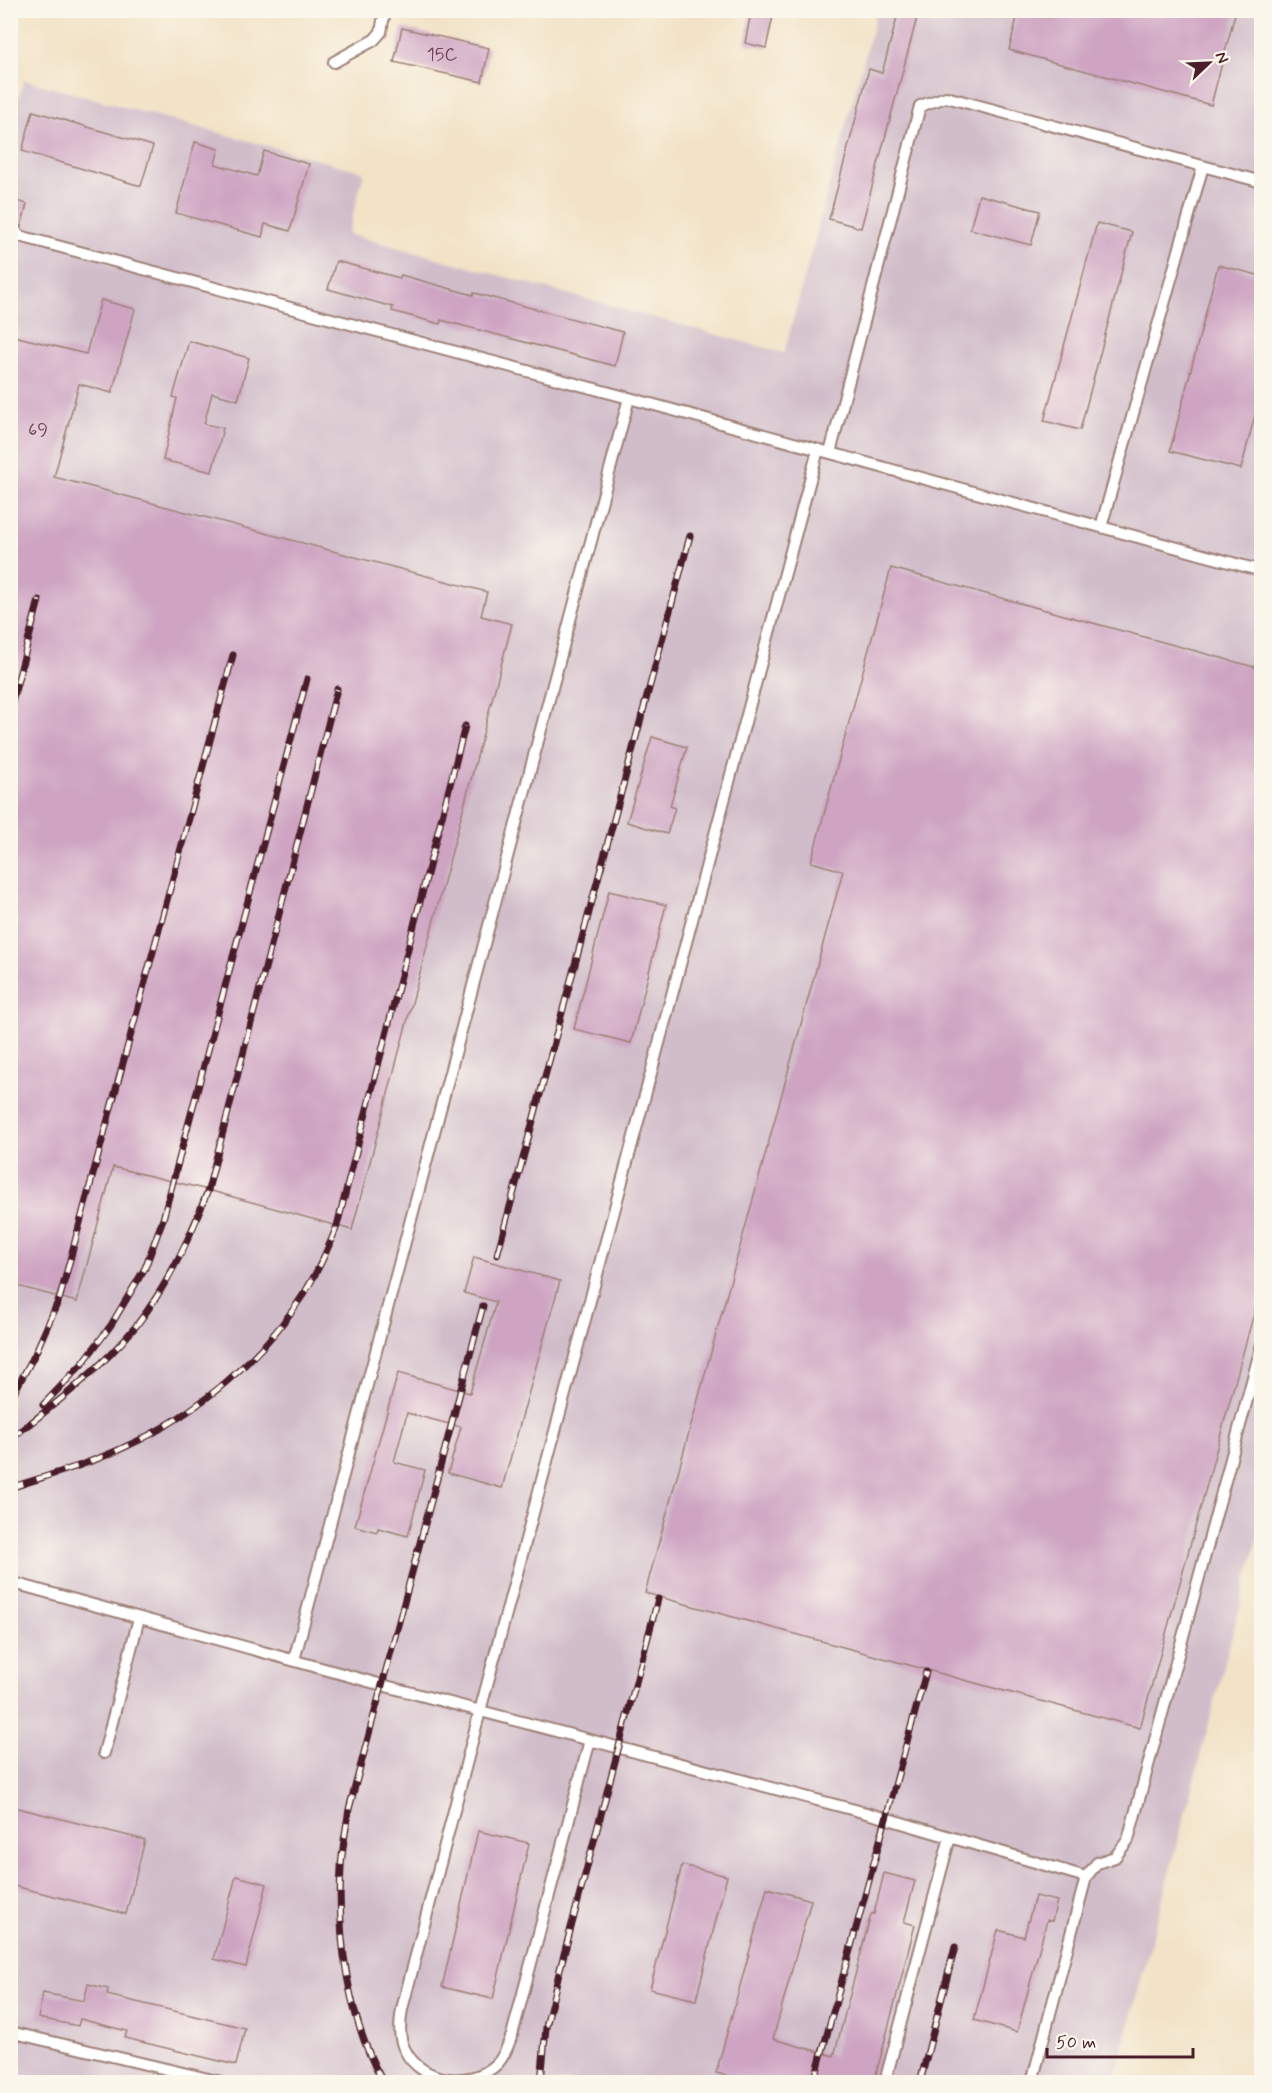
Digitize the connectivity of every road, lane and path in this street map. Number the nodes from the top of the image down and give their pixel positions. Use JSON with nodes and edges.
{"nodes":[{"id":1,"x":385,"y":10,"type":"edge"},
{"id":2,"x":334,"y":62,"type":"dead end"},
{"id":3,"x":1203,"y":166,"type":"junction"},
{"id":4,"x":1262,"y":182,"type":"edge"},
{"id":5,"x":11,"y":234,"type":"edge"},
{"id":6,"x":629,"y":398,"type":"junction"},
{"id":7,"x":818,"y":450,"type":"junction"},
{"id":8,"x":830,"y":453,"type":"junction"},
{"id":9,"x":1101,"y":527,"type":"junction"},
{"id":10,"x":1262,"y":571,"type":"edge"},
{"id":11,"x":1262,"y":1344,"type":"edge"},
{"id":12,"x":10,"y":1582,"type":"edge"},
{"id":13,"x":139,"y":1618,"type":"junction"},
{"id":14,"x":294,"y":1660,"type":"junction"},
{"id":15,"x":480,"y":1711,"type":"junction"},
{"id":16,"x":590,"y":1740,"type":"junction"},
{"id":17,"x":104,"y":1753,"type":"dead end"},
{"id":18,"x":950,"y":1837,"type":"junction"},
{"id":19,"x":1086,"y":1876,"type":"junction"},
{"id":20,"x":10,"y":2032,"type":"edge"},
{"id":21,"x":221,"y":2082,"type":"edge"},
{"id":22,"x":885,"y":2082,"type":"edge"},
{"id":23,"x":1032,"y":2082,"type":"edge"}],
"edges":[{"from":1,"to":2,"type":"lane"},
{"from":3,"to":4,"type":"lane"},
{"from":3,"to":8,"type":"lane"},
{"from":3,"to":9,"type":"lane"},
{"from":5,"to":6,"type":"lane"},
{"from":6,"to":7,"type":"lane"},
{"from":6,"to":14,"type":"lane"},
{"from":7,"to":8,"type":"lane"},
{"from":7,"to":15,"type":"lane"},
{"from":8,"to":9,"type":"lane"},
{"from":9,"to":10,"type":"lane"},
{"from":11,"to":19,"type":"lane"},
{"from":12,"to":13,"type":"lane"},
{"from":13,"to":14,"type":"lane"},
{"from":13,"to":17,"type":"lane"},
{"from":14,"to":15,"type":"lane"},
{"from":15,"to":16,"type":"lane"},
{"from":15,"to":16,"type":"lane"},
{"from":16,"to":18,"type":"lane"},
{"from":18,"to":19,"type":"lane"},
{"from":18,"to":22,"type":"lane"},
{"from":19,"to":23,"type":"lane"},
{"from":20,"to":21,"type":"lane"}]}
